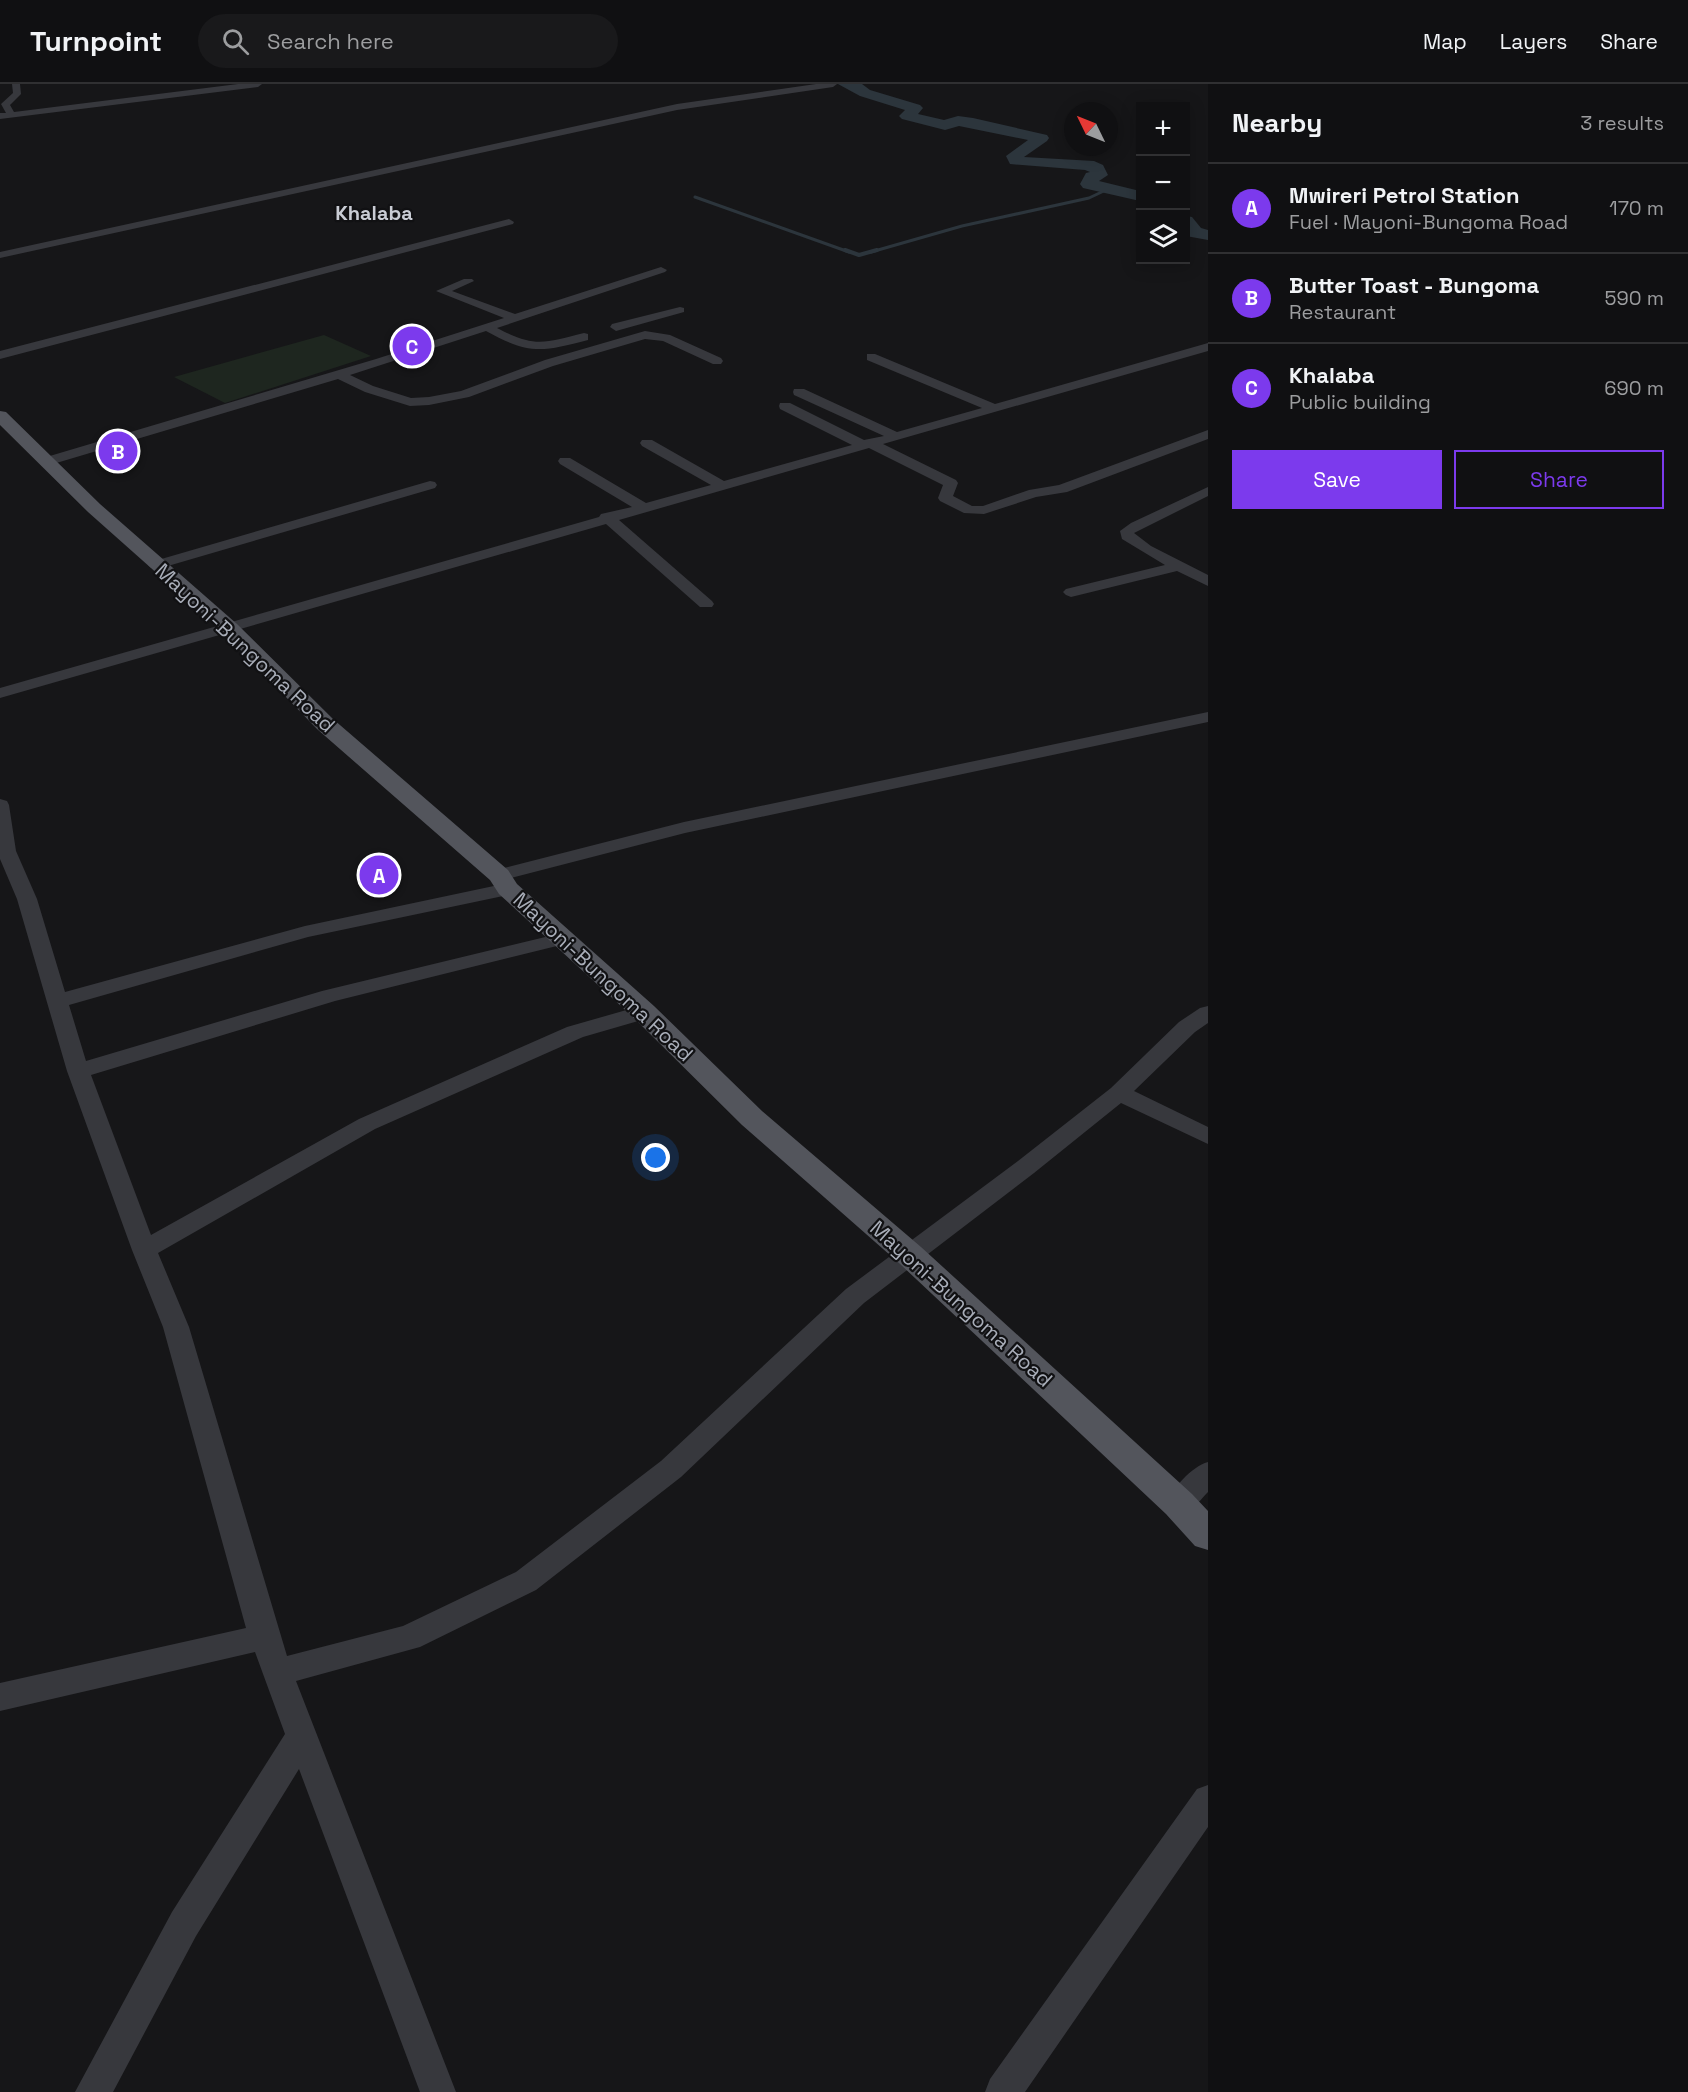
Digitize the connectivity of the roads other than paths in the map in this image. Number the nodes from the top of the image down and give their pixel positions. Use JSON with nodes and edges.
{"nodes":[{"id":1,"x":16,"y":84,"type":"edge"},
{"id":2,"x":258,"y":84,"type":"edge"},
{"id":3,"x":833,"y":84,"type":"edge"},
{"id":4,"x":12,"y":114,"type":"junction"},
{"id":5,"x":0,"y":116,"type":"edge"},
{"id":6,"x":509,"y":222,"type":"dead end"},
{"id":7,"x":0,"y":255,"type":"edge"},
{"id":8,"x":662,"y":270,"type":"dead end"},
{"id":9,"x":468,"y":281,"type":"dead end"},
{"id":10,"x":680,"y":310,"type":"dead end"},
{"id":11,"x":516,"y":318,"type":"junction"},
{"id":12,"x":487,"y":327,"type":"junction"},
{"id":13,"x":1208,"y":346,"type":"edge"},
{"id":14,"x":0,"y":355,"type":"edge"},
{"id":15,"x":871,"y":357,"type":"dead end"},
{"id":16,"x":717,"y":361,"type":"dead end"},
{"id":17,"x":338,"y":374,"type":"junction"},
{"id":18,"x":799,"y":392,"type":"dead end"},
{"id":19,"x":785,"y":406,"type":"dead end"},
{"id":20,"x":992,"y":408,"type":"junction"},
{"id":21,"x":0,"y":416,"type":"edge"},
{"id":22,"x":1208,"y":434,"type":"edge"},
{"id":23,"x":895,"y":436,"type":"junction"},
{"id":24,"x":647,"y":443,"type":"dead end"},
{"id":25,"x":866,"y":444,"type":"junction"},
{"id":26,"x":48,"y":461,"type":"junction"},
{"id":27,"x":565,"y":461,"type":"dead end"},
{"id":28,"x":430,"y":485,"type":"dead end"},
{"id":29,"x":721,"y":485,"type":"junction"},
{"id":30,"x":1208,"y":491,"type":"edge"},
{"id":31,"x":642,"y":507,"type":"junction"},
{"id":32,"x":606,"y":517,"type":"junction"},
{"id":33,"x":156,"y":565,"type":"junction"},
{"id":34,"x":1178,"y":566,"type":"junction"},
{"id":35,"x":1208,"y":581,"type":"edge"},
{"id":36,"x":1071,"y":592,"type":"dead end"},
{"id":37,"x":706,"y":604,"type":"dead end"},
{"id":38,"x":230,"y":628,"type":"junction"},
{"id":39,"x":0,"y":693,"type":"edge"},
{"id":40,"x":1208,"y":717,"type":"edge"},
{"id":41,"x":0,"y":805,"type":"edge"},
{"id":42,"x":3,"y":853,"type":"edge"},
{"id":43,"x":503,"y":882,"type":"junction"},
{"id":44,"x":562,"y":939,"type":"junction"},
{"id":45,"x":58,"y":1001,"type":"junction"},
{"id":46,"x":644,"y":1012,"type":"junction"},
{"id":47,"x":1208,"y":1013,"type":"edge"},
{"id":48,"x":78,"y":1071,"type":"junction"},
{"id":49,"x":1119,"y":1093,"type":"junction"},
{"id":50,"x":1208,"y":1136,"type":"edge"},
{"id":51,"x":144,"y":1250,"type":"junction"},
{"id":52,"x":910,"y":1255,"type":"junction"},
{"id":53,"x":1208,"y":1473,"type":"edge"},
{"id":54,"x":1179,"y":1504,"type":"junction"},
{"id":55,"x":1208,"y":1535,"type":"edge"},
{"id":56,"x":264,"y":1637,"type":"junction"},
{"id":57,"x":279,"y":1672,"type":"junction"},
{"id":58,"x":0,"y":1697,"type":"edge"},
{"id":59,"x":301,"y":1737,"type":"junction"},
{"id":60,"x":1208,"y":1800,"type":"edge"},
{"id":61,"x":93,"y":2092,"type":"edge"},
{"id":62,"x":438,"y":2092,"type":"edge"},
{"id":63,"x":1003,"y":2092,"type":"edge"}],
"edges":[{"from":1,"to":4,"type":"street"},
{"from":2,"to":4,"type":"street"},
{"from":3,"to":7,"type":"street"},
{"from":4,"to":5,"type":"street"},
{"from":6,"to":14,"type":"street"},
{"from":8,"to":11,"type":"street"},
{"from":9,"to":11,"type":"street"},
{"from":10,"to":12,"type":"street"},
{"from":11,"to":12,"type":"street"},
{"from":12,"to":17,"type":"street"},
{"from":13,"to":20,"type":"street"},
{"from":15,"to":20,"type":"street"},
{"from":16,"to":17,"type":"street"},
{"from":17,"to":26,"type":"street"},
{"from":18,"to":23,"type":"street"},
{"from":19,"to":25,"type":"street"},
{"from":20,"to":23,"type":"street"},
{"from":21,"to":26,"type":"main road","name":"Mayoni-Bungoma Road"},
{"from":22,"to":25,"type":"street"},
{"from":23,"to":25,"type":"street"},
{"from":24,"to":29,"type":"street"},
{"from":25,"to":29,"type":"street"},
{"from":26,"to":33,"type":"main road","name":"Mayoni-Bungoma Road"},
{"from":27,"to":31,"type":"street"},
{"from":28,"to":33,"type":"street"},
{"from":29,"to":31,"type":"street"},
{"from":30,"to":34,"type":"street"},
{"from":31,"to":32,"type":"street"},
{"from":32,"to":37,"type":"street"},
{"from":32,"to":38,"type":"street"},
{"from":33,"to":38,"type":"main road","name":"Mayoni-Bungoma Road"},
{"from":34,"to":35,"type":"street"},
{"from":34,"to":36,"type":"street"},
{"from":38,"to":39,"type":"street"},
{"from":38,"to":43,"type":"main road","name":"Mayoni-Bungoma Road"},
{"from":40,"to":43,"type":"street"},
{"from":41,"to":42,"type":"street"},
{"from":42,"to":45,"type":"street"},
{"from":43,"to":44,"type":"main road","name":"Mayoni-Bungoma Road"},
{"from":43,"to":45,"type":"street"},
{"from":44,"to":46,"type":"main road","name":"Mayoni-Bungoma Road"},
{"from":44,"to":48,"type":"street"},
{"from":45,"to":48,"type":"street"},
{"from":46,"to":51,"type":"street"},
{"from":46,"to":52,"type":"main road","name":"Mayoni-Bungoma Road"},
{"from":47,"to":49,"type":"street"},
{"from":48,"to":51,"type":"street"},
{"from":49,"to":50,"type":"street"},
{"from":49,"to":52,"type":"street"},
{"from":51,"to":56,"type":"street"},
{"from":52,"to":54,"type":"main road","name":"Mayoni-Bungoma Road"},
{"from":52,"to":57,"type":"street"},
{"from":53,"to":54,"type":"street"},
{"from":54,"to":55,"type":"main road","name":"Mayoni-Bungoma Road"},
{"from":56,"to":57,"type":"street"},
{"from":56,"to":58,"type":"street"},
{"from":57,"to":59,"type":"street"},
{"from":59,"to":61,"type":"street"},
{"from":59,"to":62,"type":"street"},
{"from":60,"to":63,"type":"street"}]}
